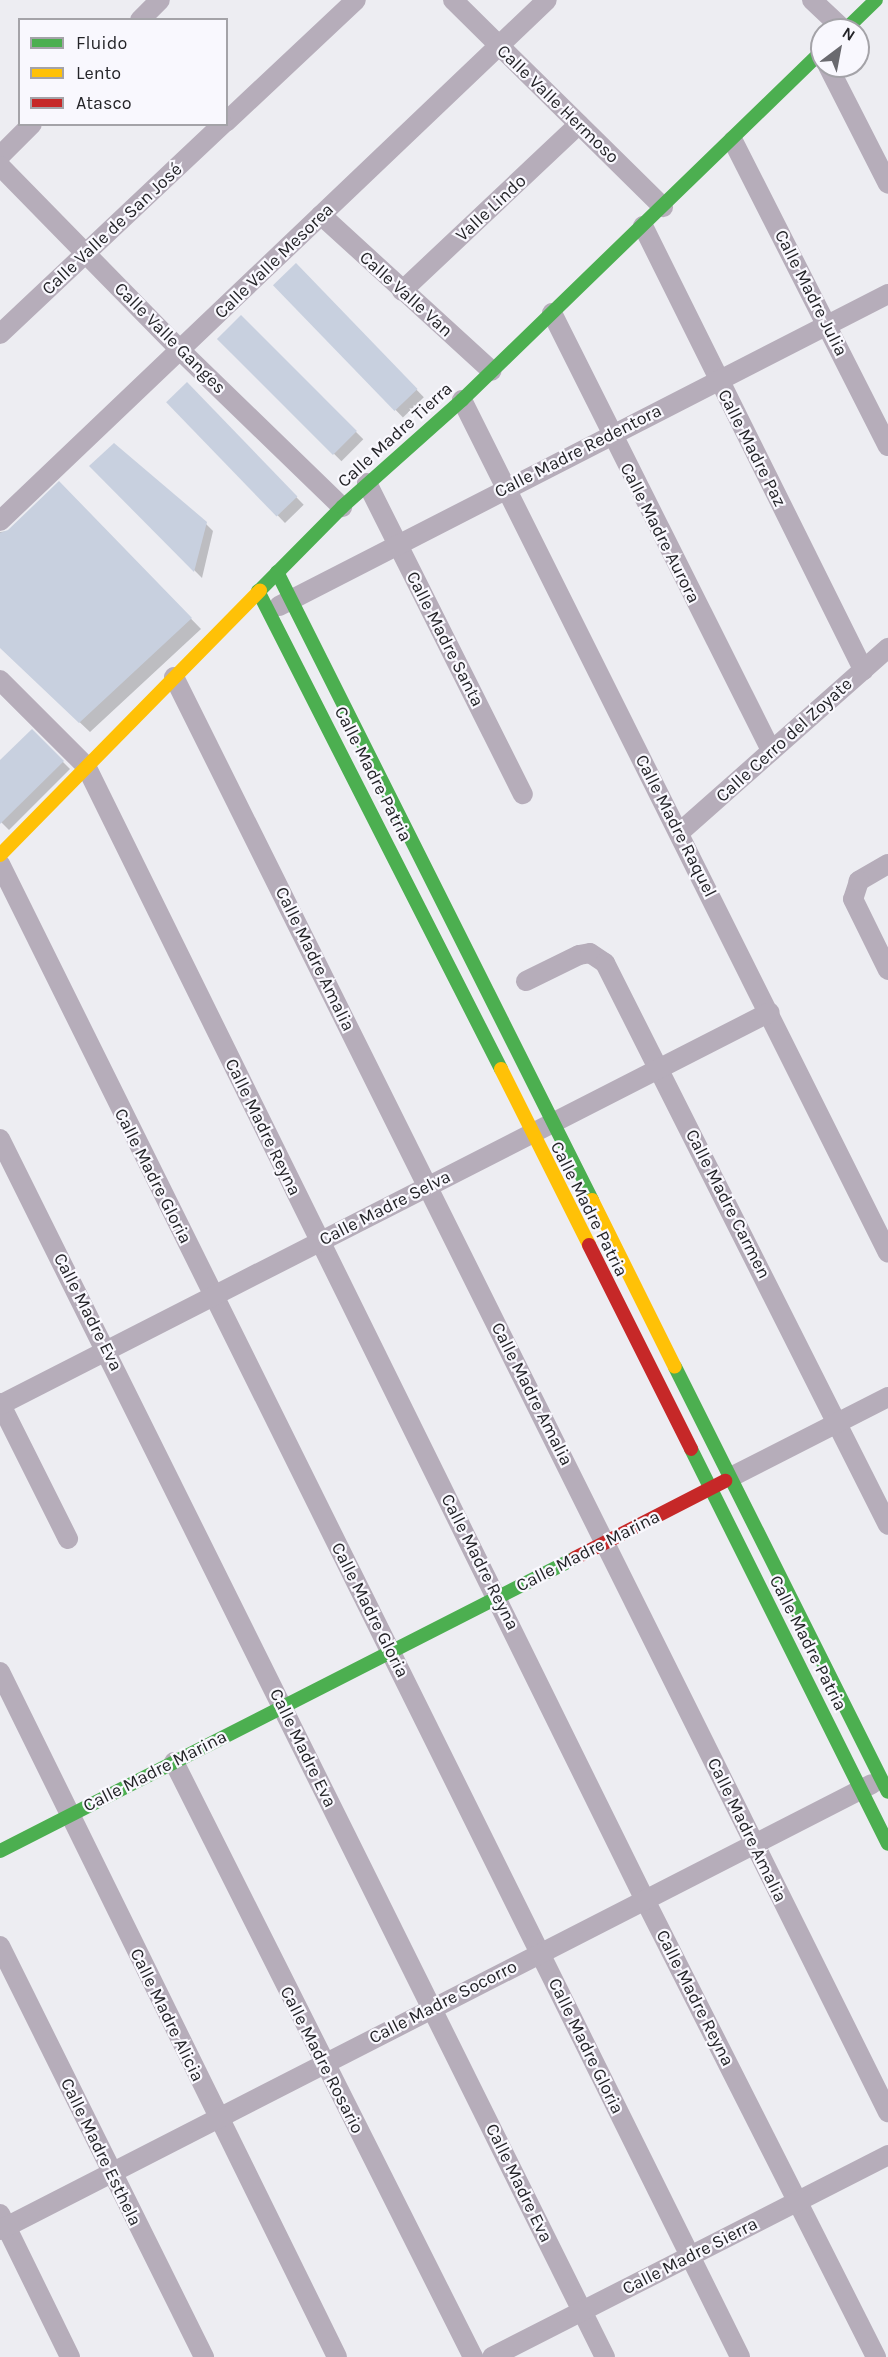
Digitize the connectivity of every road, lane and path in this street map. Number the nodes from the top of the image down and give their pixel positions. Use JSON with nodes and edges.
{"nodes":[{"id":1,"x":160,"y":0,"type":"edge"},
{"id":2,"x":356,"y":0,"type":"edge"},
{"id":3,"x":453,"y":0,"type":"edge"},
{"id":4,"x":547,"y":0,"type":"edge"},
{"id":5,"x":812,"y":0,"type":"edge"},
{"id":6,"x":876,"y":0,"type":"edge"},
{"id":7,"x":142,"y":18,"type":"edge"},
{"id":8,"x":831,"y":18,"type":"edge"},
{"id":9,"x":857,"y":18,"type":"edge"},
{"id":10,"x":499,"y":46,"type":"junction"},
{"id":11,"x":810,"y":68,"type":"edge"},
{"id":12,"x":834,"y":78,"type":"edge"},
{"id":13,"x":228,"y":120,"type":"edge"},
{"id":14,"x":579,"y":124,"type":"junction"},
{"id":15,"x":30,"y":126,"type":"edge"},
{"id":16,"x":222,"y":126,"type":"edge"},
{"id":17,"x":733,"y":141,"type":"junction"},
{"id":18,"x":0,"y":156,"type":"edge"},
{"id":19,"x":0,"y":166,"type":"edge"},
{"id":20,"x":888,"y":184,"type":"edge"},
{"id":21,"x":663,"y":207,"type":"junction"},
{"id":22,"x":321,"y":216,"type":"junction"},
{"id":23,"x":643,"y":226,"type":"junction"},
{"id":24,"x":86,"y":253,"type":"junction"},
{"id":25,"x":402,"y":291,"type":"junction"},
{"id":26,"x":888,"y":294,"type":"edge"},
{"id":27,"x":552,"y":313,"type":"junction"},
{"id":28,"x":826,"y":324,"type":"junction"},
{"id":29,"x":0,"y":334,"type":"edge"},
{"id":30,"x":182,"y":352,"type":"junction"},
{"id":31,"x":492,"y":371,"type":"junction"},
{"id":32,"x":717,"y":379,"type":"junction"},
{"id":33,"x":462,"y":400,"type":"junction"},
{"id":34,"x":610,"y":435,"type":"junction"},
{"id":35,"x":888,"y":446,"type":"edge"},
{"id":36,"x":367,"y":483,"type":"junction"},
{"id":37,"x":505,"y":488,"type":"junction"},
{"id":38,"x":342,"y":507,"type":"junction"},
{"id":39,"x":0,"y":521,"type":"edge"},
{"id":40,"x":398,"y":543,"type":"junction"},
{"id":41,"x":277,"y":572,"type":"junction"},
{"id":42,"x":258,"y":591,"type":"junction"},
{"id":43,"x":290,"y":600,"type":"junction"},
{"id":44,"x":269,"y":612,"type":"junction"},
{"id":45,"x":888,"y":648,"type":"edge"},
{"id":46,"x":862,"y":670,"type":"junction"},
{"id":47,"x":174,"y":676,"type":"junction"},
{"id":48,"x":0,"y":680,"type":"edge"},
{"id":49,"x":771,"y":751,"type":"junction"},
{"id":50,"x":87,"y":766,"type":"junction"},
{"id":51,"x":523,"y":794,"type":"dead end"},
{"id":52,"x":680,"y":832,"type":"junction"},
{"id":53,"x":2,"y":851,"type":"edge"},
{"id":54,"x":888,"y":864,"type":"edge"},
{"id":55,"x":888,"y":970,"type":"edge"},
{"id":56,"x":526,"y":981,"type":"dead end"},
{"id":57,"x":770,"y":1012,"type":"junction"},
{"id":58,"x":660,"y":1068,"type":"junction"},
{"id":59,"x":553,"y":1122,"type":"junction"},
{"id":60,"x":531,"y":1132,"type":"junction"},
{"id":61,"x":0,"y":1140,"type":"edge"},
{"id":62,"x":428,"y":1186,"type":"junction"},
{"id":63,"x":319,"y":1242,"type":"junction"},
{"id":64,"x":888,"y":1253,"type":"edge"},
{"id":65,"x":213,"y":1296,"type":"junction"},
{"id":66,"x":107,"y":1349,"type":"junction"},
{"id":67,"x":888,"y":1397,"type":"edge"},
{"id":68,"x":0,"y":1404,"type":"edge"},
{"id":69,"x":837,"y":1423,"type":"junction"},
{"id":70,"x":731,"y":1477,"type":"junction"},
{"id":71,"x":709,"y":1489,"type":"junction"},
{"id":72,"x":888,"y":1525,"type":"edge"},
{"id":73,"x":68,"y":1539,"type":"dead end"},
{"id":74,"x":606,"y":1542,"type":"junction"},
{"id":75,"x":498,"y":1597,"type":"junction"},
{"id":76,"x":390,"y":1650,"type":"junction"},
{"id":77,"x":0,"y":1671,"type":"edge"},
{"id":78,"x":282,"y":1707,"type":"junction"},
{"id":79,"x":174,"y":1762,"type":"junction"},
{"id":80,"x":886,"y":1783,"type":"edge"},
{"id":81,"x":861,"y":1789,"type":"junction"},
{"id":82,"x":70,"y":1815,"type":"junction"},
{"id":83,"x":754,"y":1844,"type":"junction"},
{"id":84,"x":888,"y":1844,"type":"edge"},
{"id":85,"x":0,"y":1851,"type":"edge"},
{"id":86,"x":645,"y":1900,"type":"junction"},
{"id":87,"x":0,"y":1946,"type":"edge"},
{"id":88,"x":541,"y":1953,"type":"junction"},
{"id":89,"x":432,"y":2009,"type":"junction"},
{"id":90,"x":323,"y":2063,"type":"junction"},
{"id":91,"x":888,"y":2112,"type":"edge"},
{"id":92,"x":217,"y":2118,"type":"junction"},
{"id":93,"x":888,"y":2155,"type":"edge"},
{"id":94,"x":112,"y":2176,"type":"junction"},
{"id":95,"x":798,"y":2201,"type":"junction"},
{"id":96,"x":2,"y":2223,"type":"edge"},
{"id":97,"x":690,"y":2257,"type":"junction"},
{"id":98,"x":582,"y":2311,"type":"junction"},
{"id":99,"x":70,"y":2357,"type":"edge"},
{"id":100,"x":204,"y":2357,"type":"edge"},
{"id":101,"x":337,"y":2357,"type":"edge"},
{"id":102,"x":473,"y":2357,"type":"edge"},
{"id":103,"x":492,"y":2357,"type":"edge"},
{"id":104,"x":604,"y":2357,"type":"edge"},
{"id":105,"x":740,"y":2357,"type":"edge"},
{"id":106,"x":876,"y":2357,"type":"edge"}],
"edges":[{"from":1,"to":7,"type":"street"},
{"from":2,"to":13,"type":"street","name":"Calle Valle de San José"},
{"from":3,"to":10,"type":"street","name":"Calle Valle Hermoso"},
{"from":4,"to":10,"type":"street","name":"Calle Valle Mesorea"},
{"from":5,"to":8,"type":"street"},
{"from":6,"to":9,"type":"street"},
{"from":10,"to":14,"type":"street","name":"Calle Valle Hermoso"},
{"from":10,"to":22,"type":"street","name":"Calle Valle Mesorea"},
{"from":11,"to":17,"type":"street","name":"Calle Madre Tierra"},
{"from":12,"to":20,"type":"street"},
{"from":14,"to":21,"type":"street","name":"Calle Valle Hermoso"},
{"from":14,"to":25,"type":"street","name":"Valle Lindo"},
{"from":15,"to":18,"type":"street"},
{"from":16,"to":24,"type":"street","name":"Calle Valle de San José"},
{"from":17,"to":21,"type":"street","name":"Calle Madre Tierra"},
{"from":17,"to":28,"type":"street","name":"Calle Madre Julia"},
{"from":19,"to":24,"type":"street","name":"Calle Valle Ganges"},
{"from":21,"to":23,"type":"street","name":"Calle Madre Tierra"},
{"from":22,"to":25,"type":"street","name":"Calle Valle Van"},
{"from":22,"to":30,"type":"street","name":"Calle Valle Mesorea"},
{"from":23,"to":27,"type":"street","name":"Calle Madre Tierra"},
{"from":23,"to":32,"type":"street","name":"Calle Madre Paz"},
{"from":24,"to":29,"type":"street","name":"Calle Valle de San José"},
{"from":24,"to":30,"type":"street","name":"Calle Valle Ganges"},
{"from":25,"to":31,"type":"street","name":"Calle Valle Van"},
{"from":26,"to":28,"type":"street","name":"Calle Madre Redentora"},
{"from":27,"to":31,"type":"street","name":"Calle Madre Tierra"},
{"from":27,"to":34,"type":"street","name":"Calle Madre Aurora"},
{"from":28,"to":32,"type":"street","name":"Calle Madre Redentora"},
{"from":28,"to":35,"type":"street","name":"Calle Madre Julia"},
{"from":30,"to":38,"type":"street","name":"Calle Valle Ganges"},
{"from":30,"to":39,"type":"street","name":"Calle Valle Mesorea"},
{"from":31,"to":33,"type":"street","name":"Calle Madre Tierra"},
{"from":32,"to":34,"type":"street","name":"Calle Madre Redentora"},
{"from":32,"to":46,"type":"street","name":"Calle Madre Paz"},
{"from":33,"to":36,"type":"street","name":"Calle Madre Tierra"},
{"from":33,"to":37,"type":"street","name":"Calle Madre Raquel"},
{"from":34,"to":37,"type":"street","name":"Calle Madre Redentora"},
{"from":34,"to":49,"type":"street","name":"Calle Madre Aurora"},
{"from":36,"to":38,"type":"street","name":"Calle Madre Tierra"},
{"from":36,"to":40,"type":"street","name":"Calle Madre Santa"},
{"from":37,"to":40,"type":"street","name":"Calle Madre Redentora"},
{"from":37,"to":52,"type":"street","name":"Calle Madre Raquel"},
{"from":38,"to":41,"type":"street","name":"Calle Madre Tierra"},
{"from":40,"to":43,"type":"street","name":"Calle Madre Redentora"},
{"from":40,"to":51,"type":"street","name":"Calle Madre Santa"},
{"from":41,"to":42,"type":"street","name":"Calle Madre Tierra"},
{"from":41,"to":43,"type":"street","name":"Calle Madre Patria"},
{"from":42,"to":44,"type":"street","name":"Calle Madre Patria"},
{"from":42,"to":47,"type":"street","name":"Calle Madre Tierra"},
{"from":43,"to":44,"type":"street","name":"Calle Madre Redentora"},
{"from":43,"to":59,"type":"street","name":"Calle Madre Patria"},
{"from":44,"to":60,"type":"street","name":"Calle Madre Patria"},
{"from":45,"to":46,"type":"street","name":"Calle Cerro del Zoyate"},
{"from":46,"to":49,"type":"street","name":"Calle Cerro del Zoyate"},
{"from":47,"to":50,"type":"street","name":"Calle Madre Tierra"},
{"from":47,"to":62,"type":"street","name":"Calle Madre Amalia"},
{"from":48,"to":50,"type":"street","name":"Calle Madre Reyna"},
{"from":49,"to":52,"type":"street","name":"Calle Cerro del Zoyate"},
{"from":50,"to":53,"type":"street","name":"Calle Madre Tierra"},
{"from":50,"to":63,"type":"street","name":"Calle Madre Reyna"},
{"from":52,"to":57,"type":"street","name":"Calle Madre Raquel"},
{"from":53,"to":65,"type":"street","name":"Calle Madre Gloria"},
{"from":54,"to":55,"type":"street"},
{"from":56,"to":58,"type":"street","name":"Calle Madre Carmen"},
{"from":57,"to":58,"type":"street","name":"Calle Madre Selva"},
{"from":57,"to":64,"type":"street","name":"Calle Madre Raquel"},
{"from":58,"to":59,"type":"street","name":"Calle Madre Selva"},
{"from":58,"to":69,"type":"street","name":"Calle Madre Carmen"},
{"from":59,"to":60,"type":"street","name":"Calle Madre Selva"},
{"from":59,"to":70,"type":"street","name":"Calle Madre Patria"},
{"from":60,"to":62,"type":"street","name":"Calle Madre Selva"},
{"from":60,"to":71,"type":"street","name":"Calle Madre Patria"},
{"from":61,"to":66,"type":"street","name":"Calle Madre Eva"},
{"from":62,"to":63,"type":"street","name":"Calle Madre Selva"},
{"from":62,"to":74,"type":"street","name":"Calle Madre Amalia"},
{"from":63,"to":65,"type":"street","name":"Calle Madre Selva"},
{"from":63,"to":75,"type":"street","name":"Calle Madre Reyna"},
{"from":65,"to":66,"type":"street","name":"Calle Madre Selva"},
{"from":65,"to":76,"type":"street","name":"Calle Madre Gloria"},
{"from":66,"to":68,"type":"street","name":"Calle Madre Selva"},
{"from":66,"to":78,"type":"street","name":"Calle Madre Eva"},
{"from":67,"to":69,"type":"street","name":"Calle Madre Marina"},
{"from":68,"to":73,"type":"street"},
{"from":69,"to":70,"type":"street","name":"Calle Madre Marina"},
{"from":69,"to":72,"type":"street","name":"Calle Madre Carmen"},
{"from":70,"to":71,"type":"street","name":"Calle Madre Marina"},
{"from":70,"to":80,"type":"street","name":"Calle Madre Patria"},
{"from":71,"to":74,"type":"street","name":"Calle Madre Marina"},
{"from":71,"to":81,"type":"street","name":"Calle Madre Patria"},
{"from":74,"to":75,"type":"street","name":"Calle Madre Marina"},
{"from":74,"to":83,"type":"street","name":"Calle Madre Amalia"},
{"from":75,"to":76,"type":"street","name":"Calle Madre Marina"},
{"from":75,"to":86,"type":"street","name":"Calle Madre Reyna"},
{"from":76,"to":78,"type":"street","name":"Calle Madre Marina"},
{"from":76,"to":88,"type":"street","name":"Calle Madre Gloria"},
{"from":77,"to":82,"type":"street","name":"Calle Madre Alicia"},
{"from":78,"to":79,"type":"street","name":"Calle Madre Marina"},
{"from":78,"to":89,"type":"street","name":"Calle Madre Eva"},
{"from":79,"to":82,"type":"street","name":"Calle Madre Marina"},
{"from":79,"to":90,"type":"street","name":"Calle Madre Rosario"},
{"from":80,"to":81,"type":"street","name":"Calle Madre Socorro"},
{"from":81,"to":83,"type":"street","name":"Calle Madre Socorro"},
{"from":81,"to":84,"type":"street","name":"Calle Madre Patria"},
{"from":82,"to":85,"type":"street","name":"Calle Madre Marina"},
{"from":82,"to":92,"type":"street","name":"Calle Madre Alicia"},
{"from":83,"to":86,"type":"street","name":"Calle Madre Socorro"},
{"from":83,"to":91,"type":"street","name":"Calle Madre Amalia"},
{"from":86,"to":88,"type":"street","name":"Calle Madre Socorro"},
{"from":86,"to":95,"type":"street","name":"Calle Madre Reyna"},
{"from":87,"to":94,"type":"street","name":"Calle Madre Esthela"},
{"from":88,"to":89,"type":"street","name":"Calle Madre Socorro"},
{"from":88,"to":97,"type":"street","name":"Calle Madre Gloria"},
{"from":89,"to":90,"type":"street","name":"Calle Madre Socorro"},
{"from":89,"to":98,"type":"street","name":"Calle Madre Eva"},
{"from":90,"to":92,"type":"street","name":"Calle Madre Socorro"},
{"from":90,"to":102,"type":"street","name":"Calle Madre Rosario"},
{"from":92,"to":94,"type":"street","name":"Calle Madre Socorro"},
{"from":92,"to":101,"type":"street","name":"Calle Madre Alicia"},
{"from":93,"to":95,"type":"street","name":"Calle Madre Sierra"},
{"from":94,"to":96,"type":"street","name":"Calle Madre Socorro"},
{"from":94,"to":100,"type":"street","name":"Calle Madre Esthela"},
{"from":95,"to":97,"type":"street","name":"Calle Madre Sierra"},
{"from":95,"to":106,"type":"street","name":"Calle Madre Reyna"},
{"from":96,"to":99,"type":"street"},
{"from":97,"to":98,"type":"street","name":"Calle Madre Sierra"},
{"from":97,"to":105,"type":"street","name":"Calle Madre Gloria"},
{"from":98,"to":103,"type":"street","name":"Calle Madre Sierra"},
{"from":98,"to":104,"type":"street","name":"Calle Madre Eva"}]}
